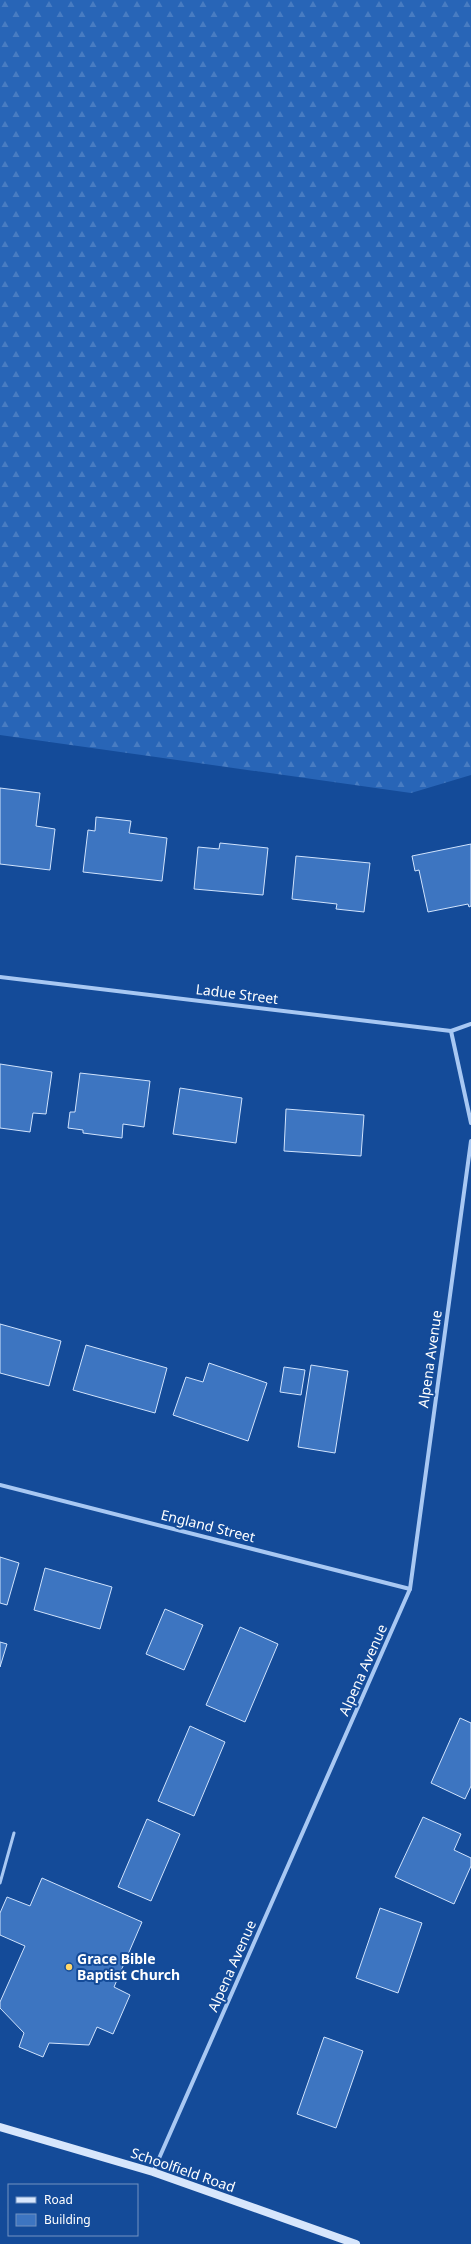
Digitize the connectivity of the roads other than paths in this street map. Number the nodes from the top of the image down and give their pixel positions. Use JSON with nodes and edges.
{"nodes":[{"id":1,"x":0,"y":977,"type":"edge"},
{"id":2,"x":471,"y":1024,"type":"edge"},
{"id":3,"x":451,"y":1031,"type":"junction"},
{"id":4,"x":471,"y":1123,"type":"edge"},
{"id":5,"x":471,"y":1141,"type":"edge"},
{"id":6,"x":0,"y":1485,"type":"edge"},
{"id":7,"x":410,"y":1589,"type":"junction"},
{"id":8,"x":14,"y":1833,"type":"dead end"},
{"id":9,"x":0,"y":1883,"type":"edge"},
{"id":10,"x":0,"y":2127,"type":"edge"},
{"id":11,"x":153,"y":2172,"type":"junction"},
{"id":12,"x":356,"y":2244,"type":"edge"}],
"edges":[{"from":1,"to":3,"type":"street","name":"Ladue Street"},
{"from":2,"to":3,"type":"street","name":"Ladue Street"},
{"from":3,"to":4,"type":"street"},
{"from":5,"to":7,"type":"street","name":"Alpena Avenue"},
{"from":6,"to":7,"type":"street","name":"England Street"},
{"from":7,"to":11,"type":"street","name":"Alpena Avenue"},
{"from":8,"to":9,"type":"lane"},
{"from":10,"to":11,"type":"street","name":"Schoolfield Road"},
{"from":11,"to":12,"type":"street","name":"Schoolfield Road"}]}
